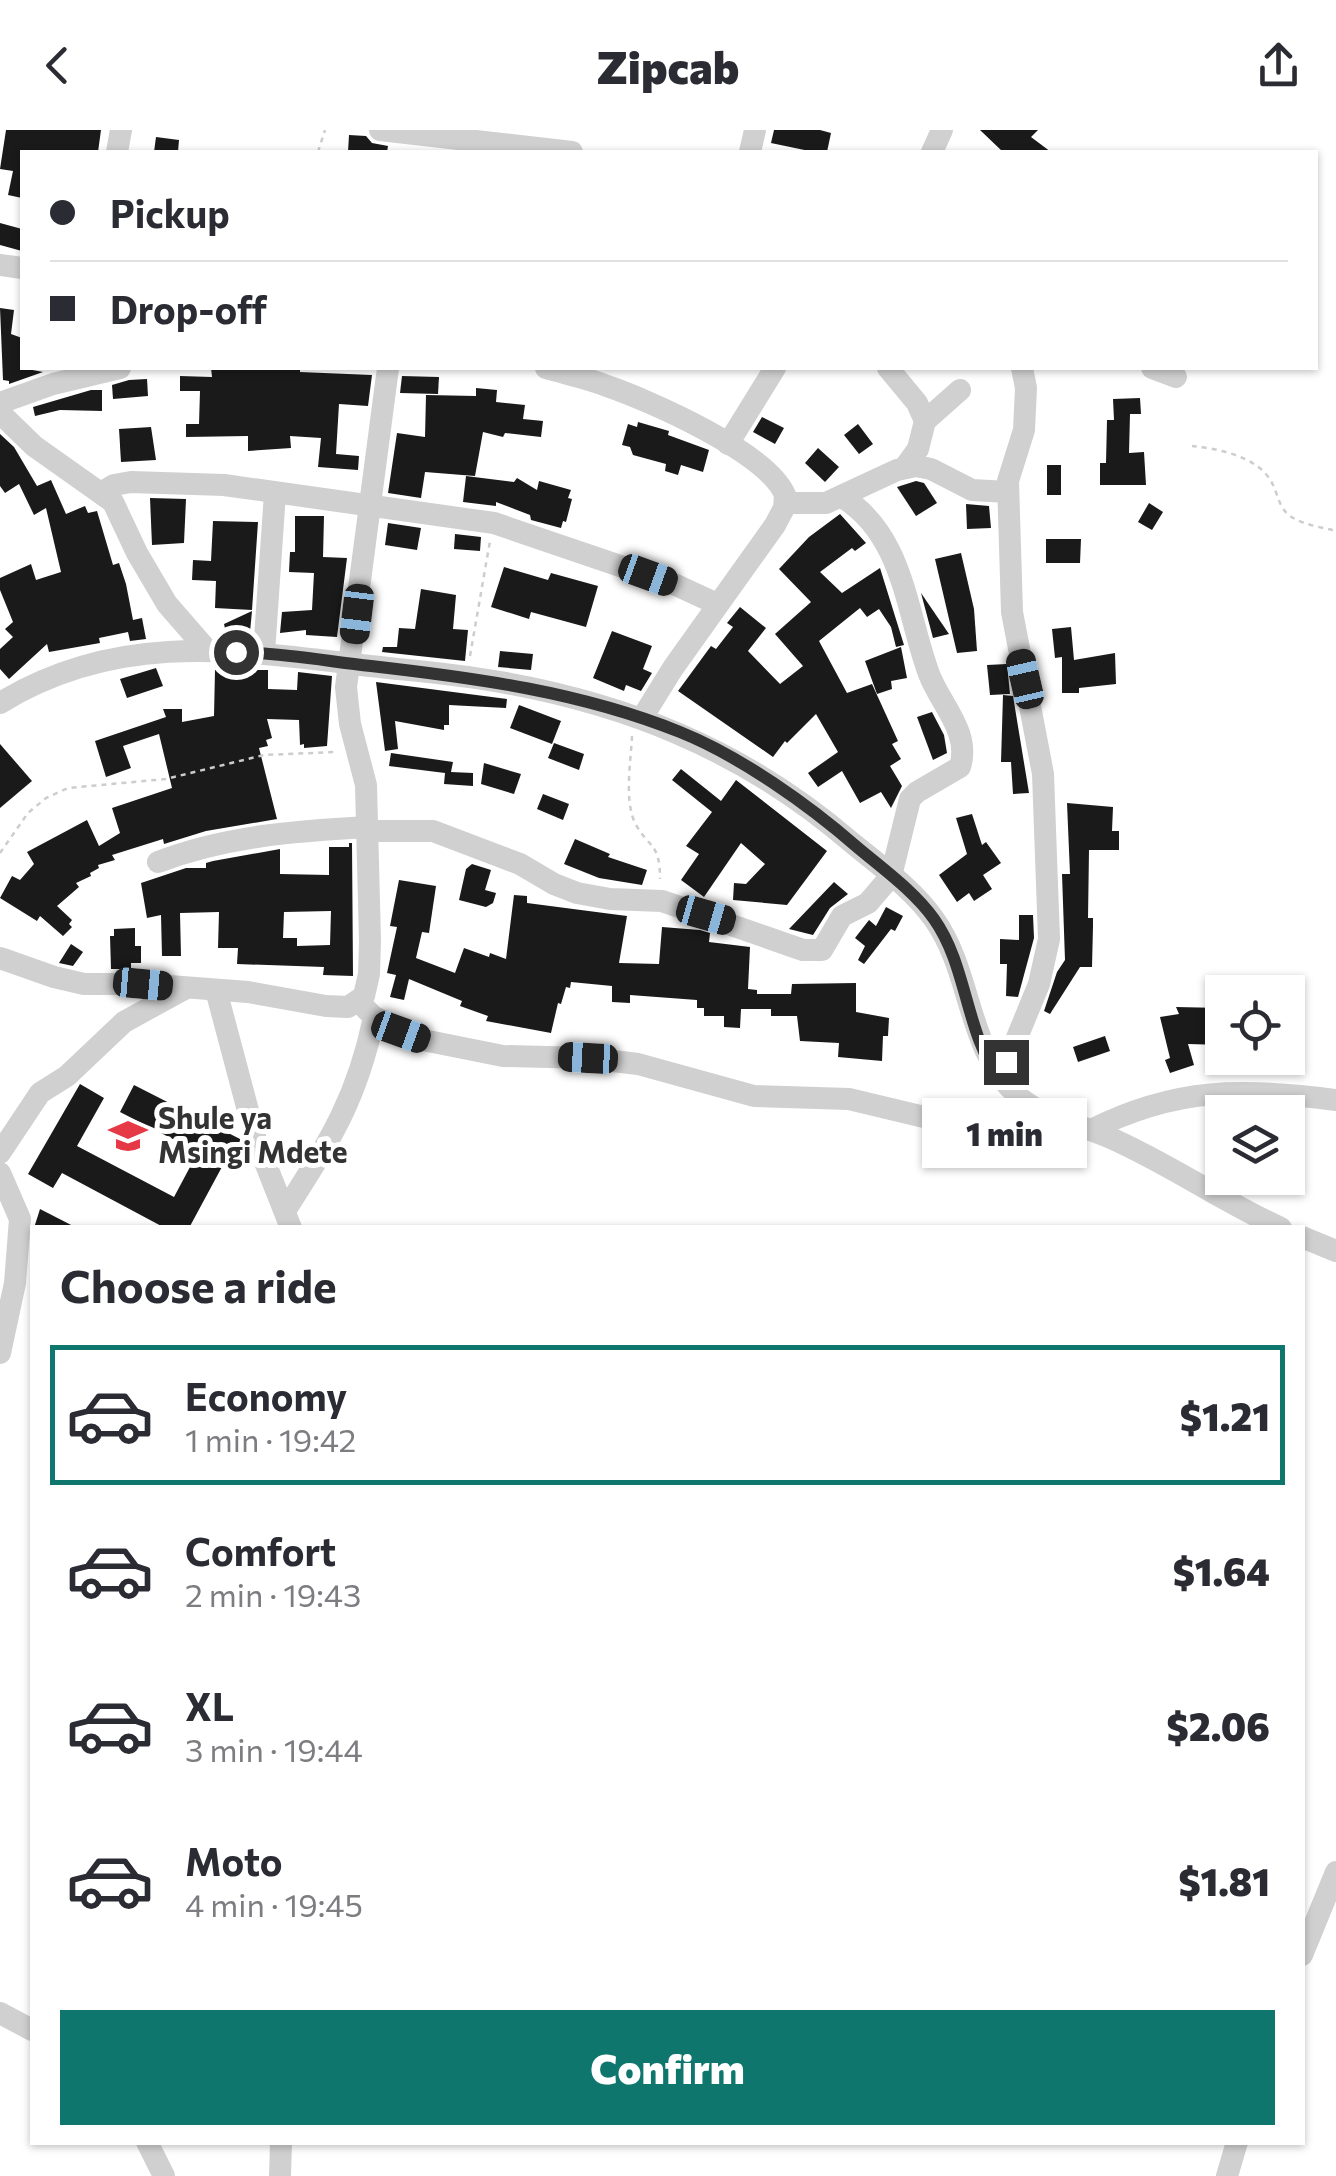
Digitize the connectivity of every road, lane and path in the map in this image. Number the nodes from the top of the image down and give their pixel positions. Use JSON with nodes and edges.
{"nodes":[{"id":1,"x":380,"y":130,"type":"edge"},
{"id":2,"x":555,"y":150,"type":"edge"},
{"id":3,"x":112,"y":370,"type":"edge"},
{"id":4,"x":388,"y":370,"type":"edge"},
{"id":5,"x":561,"y":370,"type":"edge"},
{"id":6,"x":773,"y":370,"type":"edge"},
{"id":7,"x":890,"y":370,"type":"edge"},
{"id":8,"x":1022,"y":370,"type":"edge"},
{"id":9,"x":1158,"y":370,"type":"edge"},
{"id":10,"x":1176,"y":376,"type":"dead end"},
{"id":11,"x":612,"y":377,"type":"edge"},
{"id":12,"x":960,"y":390,"type":"dead end"},
{"id":13,"x":0,"y":404,"type":"edge"},
{"id":14,"x":0,"y":412,"type":"edge"},
{"id":15,"x":925,"y":421,"type":"junction"},
{"id":16,"x":728,"y":444,"type":"junction"},
{"id":17,"x":1192,"y":446,"type":"dead end"},
{"id":18,"x":905,"y":467,"type":"junction"},
{"id":19,"x":102,"y":492,"type":"junction"},
{"id":20,"x":1008,"y":492,"type":"junction"},
{"id":21,"x":276,"y":494,"type":"junction"},
{"id":22,"x":842,"y":496,"type":"junction"},
{"id":23,"x":785,"y":504,"type":"junction"},
{"id":24,"x":370,"y":508,"type":"junction"},
{"id":25,"x":494,"y":523,"type":"junction"},
{"id":26,"x":1336,"y":530,"type":"edge"},
{"id":27,"x":717,"y":604,"type":"junction"},
{"id":28,"x":207,"y":650,"type":"junction"},
{"id":29,"x":264,"y":653,"type":"junction"},
{"id":30,"x":350,"y":664,"type":"junction"},
{"id":31,"x":466,"y":677,"type":"junction"},
{"id":32,"x":0,"y":703,"type":"edge"},
{"id":33,"x":638,"y":717,"type":"junction"},
{"id":34,"x":356,"y":750,"type":"junction"},
{"id":35,"x":368,"y":829,"type":"junction"},
{"id":36,"x":0,"y":853,"type":"edge"},
{"id":37,"x":158,"y":862,"type":"dead end"},
{"id":38,"x":891,"y":876,"type":"junction"},
{"id":39,"x":659,"y":900,"type":"junction"},
{"id":40,"x":0,"y":958,"type":"edge"},
{"id":41,"x":186,"y":988,"type":"junction"},
{"id":42,"x":216,"y":990,"type":"junction"},
{"id":43,"x":366,"y":1010,"type":"junction"},
{"id":44,"x":1000,"y":1079,"type":"junction"},
{"id":45,"x":1336,"y":1100,"type":"edge"},
{"id":46,"x":1034,"y":1108,"type":"junction"},
{"id":47,"x":1090,"y":1130,"type":"junction"},
{"id":48,"x":0,"y":1153,"type":"edge"},
{"id":49,"x":0,"y":1173,"type":"edge"},
{"id":50,"x":288,"y":1220,"type":"edge"},
{"id":51,"x":1275,"y":1225,"type":"edge"},
{"id":52,"x":1305,"y":1238,"type":"edge"},
{"id":53,"x":1336,"y":1251,"type":"edge"},
{"id":54,"x":0,"y":1353,"type":"edge"},
{"id":55,"x":1336,"y":1872,"type":"edge"},
{"id":56,"x":1305,"y":1948,"type":"edge"},
{"id":57,"x":0,"y":2012,"type":"edge"},
{"id":58,"x":30,"y":2029,"type":"edge"},
{"id":59,"x":148,"y":2145,"type":"edge"},
{"id":60,"x":281,"y":2145,"type":"edge"},
{"id":61,"x":1237,"y":2145,"type":"edge"},
{"id":62,"x":164,"y":2176,"type":"edge"},
{"id":63,"x":280,"y":2176,"type":"edge"},
{"id":64,"x":1226,"y":2176,"type":"edge"}],
"edges":[{"from":1,"to":2,"type":"street"},
{"from":3,"to":13,"type":"street"},
{"from":4,"to":24,"type":"street"},
{"from":5,"to":11,"type":"street"},
{"from":6,"to":16,"type":"street"},
{"from":7,"to":15,"type":"street"},
{"from":8,"to":20,"type":"street"},
{"from":9,"to":10,"type":"street"},
{"from":11,"to":16,"type":"street"},
{"from":12,"to":15,"type":"street"},
{"from":14,"to":19,"type":"street"},
{"from":15,"to":18,"type":"street"},
{"from":16,"to":23,"type":"street"},
{"from":17,"to":26,"type":"path"},
{"from":18,"to":20,"type":"street"},
{"from":18,"to":22,"type":"street"},
{"from":19,"to":21,"type":"street"},
{"from":19,"to":28,"type":"street"},
{"from":20,"to":44,"type":"street"},
{"from":21,"to":24,"type":"street"},
{"from":21,"to":29,"type":"street"},
{"from":22,"to":23,"type":"street"},
{"from":22,"to":38,"type":"street"},
{"from":23,"to":27,"type":"street"},
{"from":24,"to":25,"type":"street"},
{"from":24,"to":30,"type":"street"},
{"from":25,"to":27,"type":"street"},
{"from":25,"to":31,"type":"path"},
{"from":27,"to":33,"type":"street"},
{"from":28,"to":29,"type":"street"},
{"from":28,"to":32,"type":"street"},
{"from":29,"to":30,"type":"street"},
{"from":30,"to":31,"type":"street"},
{"from":30,"to":34,"type":"street"},
{"from":31,"to":33,"type":"street"},
{"from":33,"to":38,"type":"street"},
{"from":33,"to":39,"type":"path"},
{"from":34,"to":35,"type":"street"},
{"from":34,"to":36,"type":"path"},
{"from":35,"to":37,"type":"street"},
{"from":35,"to":39,"type":"street"},
{"from":35,"to":43,"type":"street"},
{"from":38,"to":39,"type":"street"},
{"from":38,"to":44,"type":"street"},
{"from":40,"to":41,"type":"street"},
{"from":41,"to":42,"type":"street"},
{"from":41,"to":48,"type":"street"},
{"from":42,"to":43,"type":"street"},
{"from":42,"to":50,"type":"street"},
{"from":43,"to":46,"type":"street"},
{"from":43,"to":50,"type":"street"},
{"from":44,"to":46,"type":"street"},
{"from":45,"to":47,"type":"street"},
{"from":46,"to":47,"type":"street"},
{"from":47,"to":51,"type":"street"},
{"from":49,"to":54,"type":"street"},
{"from":52,"to":53,"type":"street"},
{"from":55,"to":56,"type":"street"},
{"from":57,"to":58,"type":"street"},
{"from":59,"to":62,"type":"street"},
{"from":60,"to":63,"type":"street"},
{"from":61,"to":64,"type":"street"}]}
